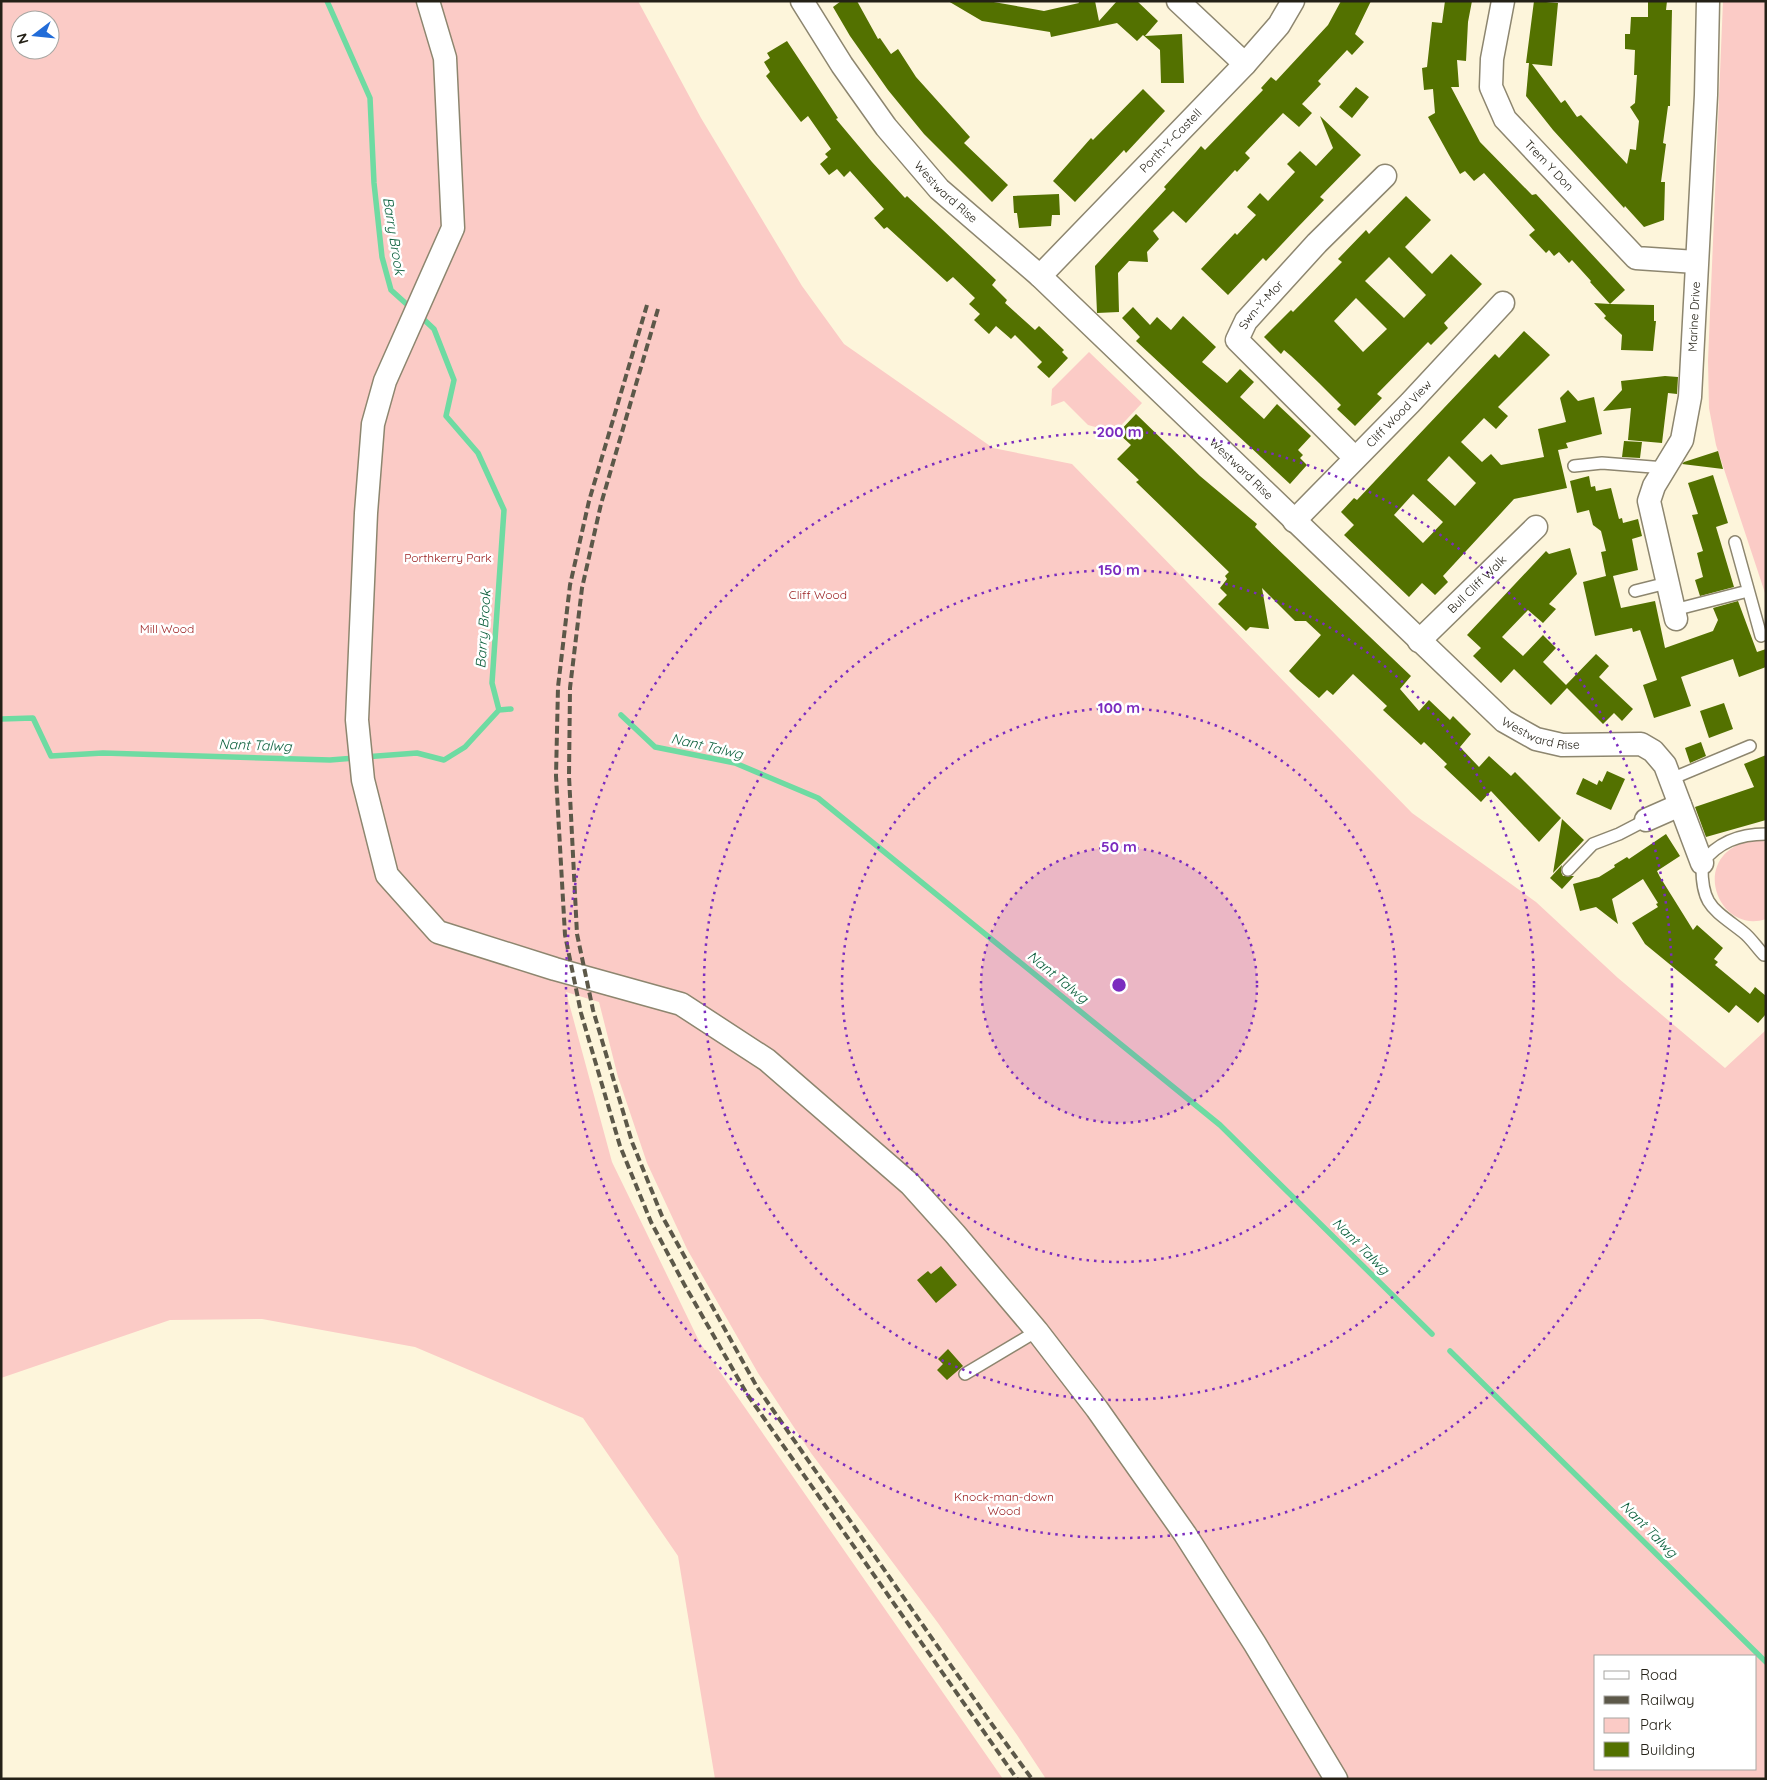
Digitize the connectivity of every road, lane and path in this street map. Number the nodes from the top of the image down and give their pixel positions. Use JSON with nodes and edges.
{"nodes":[{"id":1,"x":428,"y":1,"type":"edge"},
{"id":2,"x":802,"y":1,"type":"edge"},
{"id":3,"x":1178,"y":1,"type":"edge"},
{"id":4,"x":1293,"y":1,"type":"edge"},
{"id":5,"x":1503,"y":1,"type":"edge"},
{"id":6,"x":1708,"y":1,"type":"edge"},
{"id":7,"x":1245,"y":64,"type":"junction"},
{"id":8,"x":1385,"y":176,"type":"dead end"},
{"id":9,"x":1696,"y":262,"type":"junction"},
{"id":10,"x":1040,"y":276,"type":"junction"},
{"id":11,"x":1503,"y":303,"type":"dead end"},
{"id":12,"x":1355,"y":458,"type":"junction"},
{"id":13,"x":1574,"y":466,"type":"dead end"},
{"id":14,"x":1666,"y":468,"type":"junction"},
{"id":15,"x":1294,"y":521,"type":"junction"},
{"id":16,"x":1536,"y":527,"type":"dead end"},
{"id":17,"x":1735,"y":542,"type":"dead end"},
{"id":18,"x":1667,"y":583,"type":"junction"},
{"id":19,"x":1634,"y":591,"type":"dead end"},
{"id":20,"x":1748,"y":591,"type":"junction"},
{"id":21,"x":1675,"y":614,"type":"joint"},
{"id":22,"x":1761,"y":636,"type":"dead end"},
{"id":23,"x":1419,"y":642,"type":"junction"},
{"id":24,"x":1750,"y":746,"type":"dead end"},
{"id":25,"x":1671,"y":779,"type":"junction"},
{"id":26,"x":1680,"y":804,"type":"junction"},
{"id":27,"x":1646,"y":820,"type":"joint"},
{"id":28,"x":1766,"y":834,"type":"edge"},
{"id":29,"x":1702,"y":863,"type":"junction"},
{"id":30,"x":1568,"y":870,"type":"dead end"},
{"id":31,"x":1764,"y":955,"type":"dead end"},
{"id":32,"x":1037,"y":1331,"type":"junction"},
{"id":33,"x":966,"y":1374,"type":"dead end"},
{"id":34,"x":1336,"y":1779,"type":"edge"}],
"edges":[{"from":1,"to":32,"type":"street"},
{"from":2,"to":10,"type":"street","name":"Westward Rise"},
{"from":3,"to":7,"type":"street"},
{"from":4,"to":7,"type":"street","name":"Porth-Y-Castell"},
{"from":5,"to":9,"type":"street","name":"Trem Y Don"},
{"from":6,"to":9,"type":"street","name":"Marine Drive"},
{"from":7,"to":10,"type":"street","name":"Porth-Y-Castell"},
{"from":8,"to":12,"type":"street","name":"Swn-Y-Mor"},
{"from":9,"to":14,"type":"street","name":"Marine Drive"},
{"from":10,"to":15,"type":"street","name":"Westward Rise"},
{"from":11,"to":12,"type":"street","name":"Cliff Wood View"},
{"from":12,"to":15,"type":"street","name":"Cliff Wood View"},
{"from":13,"to":14,"type":"lane"},
{"from":14,"to":18,"type":"street","name":"Marine Drive"},
{"from":15,"to":23,"type":"street","name":"Westward Rise"},
{"from":16,"to":23,"type":"street","name":"Bull Cliff Walk"},
{"from":17,"to":20,"type":"lane"},
{"from":18,"to":19,"type":"lane"},
{"from":18,"to":21,"type":"street","name":"Marine Drive"},
{"from":20,"to":21,"type":"lane"},
{"from":20,"to":22,"type":"lane"},
{"from":23,"to":25,"type":"street","name":"Westward Rise"},
{"from":24,"to":25,"type":"lane"},
{"from":25,"to":26,"type":"street","name":"Westward Rise"},
{"from":26,"to":27,"type":"street"},
{"from":26,"to":29,"type":"street","name":"Westward Rise"},
{"from":27,"to":30,"type":"lane"},
{"from":28,"to":29,"type":"lane"},
{"from":29,"to":31,"type":"lane"},
{"from":32,"to":33,"type":"lane"},
{"from":32,"to":34,"type":"street"}]}
